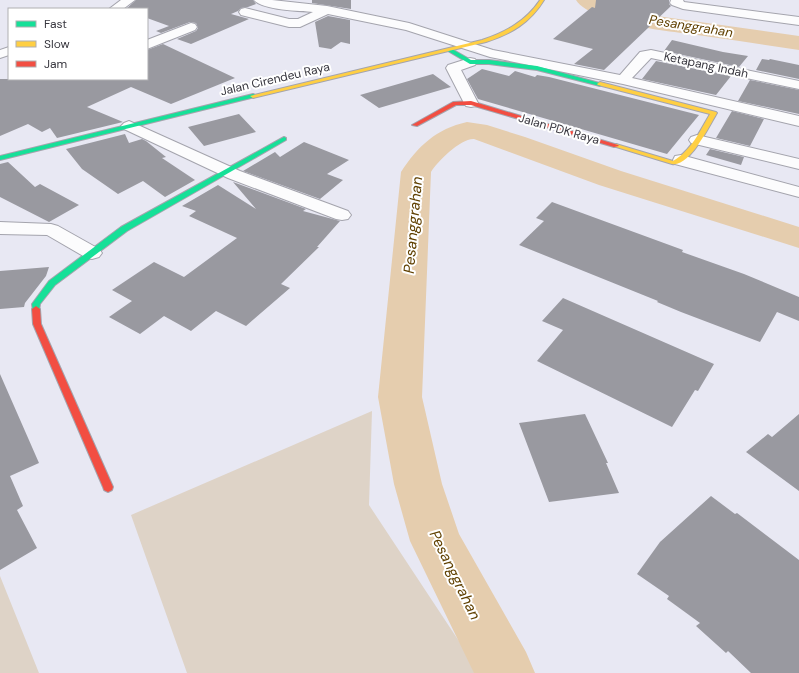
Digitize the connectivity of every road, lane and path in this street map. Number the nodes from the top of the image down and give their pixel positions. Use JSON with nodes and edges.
{"nodes":[{"id":1,"x":129,"y":0,"type":"edge"},
{"id":2,"x":260,"y":0,"type":"edge"},
{"id":3,"x":542,"y":0,"type":"edge"},
{"id":4,"x":677,"y":0,"type":"edge"},
{"id":5,"x":117,"y":8,"type":"edge"},
{"id":6,"x":328,"y":10,"type":"junction"},
{"id":7,"x":245,"y":12,"type":"dead end"},
{"id":8,"x":799,"y":21,"type":"edge"},
{"id":9,"x":191,"y":27,"type":"dead end"},
{"id":10,"x":148,"y":45,"type":"edge"},
{"id":11,"x":468,"y":45,"type":"junction"},
{"id":12,"x":450,"y":50,"type":"junction"},
{"id":13,"x":470,"y":62,"type":"junction"},
{"id":14,"x":623,"y":80,"type":"junction"},
{"id":15,"x":799,"y":85,"type":"edge"},
{"id":16,"x":471,"y":103,"type":"junction"},
{"id":17,"x":714,"y":113,"type":"junction"},
{"id":18,"x":799,"y":121,"type":"edge"},
{"id":19,"x":415,"y":125,"type":"dead end"},
{"id":20,"x":128,"y":126,"type":"junction"},
{"id":21,"x":799,"y":129,"type":"edge"},
{"id":22,"x":284,"y":138,"type":"dead end"},
{"id":23,"x":697,"y":140,"type":"junction"},
{"id":24,"x":0,"y":158,"type":"edge"},
{"id":25,"x":681,"y":160,"type":"junction"},
{"id":26,"x":799,"y":164,"type":"edge"},
{"id":27,"x":227,"y":171,"type":"junction"},
{"id":28,"x":799,"y":192,"type":"edge"},
{"id":29,"x":342,"y":215,"type":"dead end"},
{"id":30,"x":0,"y":228,"type":"edge"},
{"id":31,"x":92,"y":252,"type":"junction"},
{"id":32,"x":108,"y":487,"type":"dead end"}],
"edges":[{"from":1,"to":5,"type":"street"},
{"from":2,"to":6,"type":"street"},
{"from":3,"to":11,"type":"street","name":"Jalan Cirendeu Raya"},
{"from":4,"to":8,"type":"street"},
{"from":6,"to":7,"type":"street"},
{"from":6,"to":11,"type":"street"},
{"from":9,"to":10,"type":"street"},
{"from":11,"to":12,"type":"street","name":"Jalan Cirendeu Raya"},
{"from":11,"to":14,"type":"street"},
{"from":12,"to":13,"type":"street"},
{"from":12,"to":20,"type":"street","name":"Jalan Cirendeu Raya"},
{"from":13,"to":16,"type":"street"},
{"from":13,"to":17,"type":"street"},
{"from":14,"to":15,"type":"street","name":"Ketapang Indah"},
{"from":14,"to":18,"type":"street"},
{"from":16,"to":19,"type":"street","name":"Jalan PDK Raya"},
{"from":16,"to":25,"type":"street","name":"Jalan PDK Raya"},
{"from":17,"to":21,"type":"street"},
{"from":17,"to":23,"type":"street"},
{"from":20,"to":24,"type":"street","name":"Jalan Cirendeu Raya"},
{"from":20,"to":27,"type":"street"},
{"from":22,"to":27,"type":"street"},
{"from":23,"to":25,"type":"street"},
{"from":23,"to":26,"type":"street"},
{"from":25,"to":28,"type":"street"},
{"from":27,"to":29,"type":"street"},
{"from":27,"to":31,"type":"street"},
{"from":30,"to":31,"type":"street"},
{"from":31,"to":32,"type":"street"}]}
